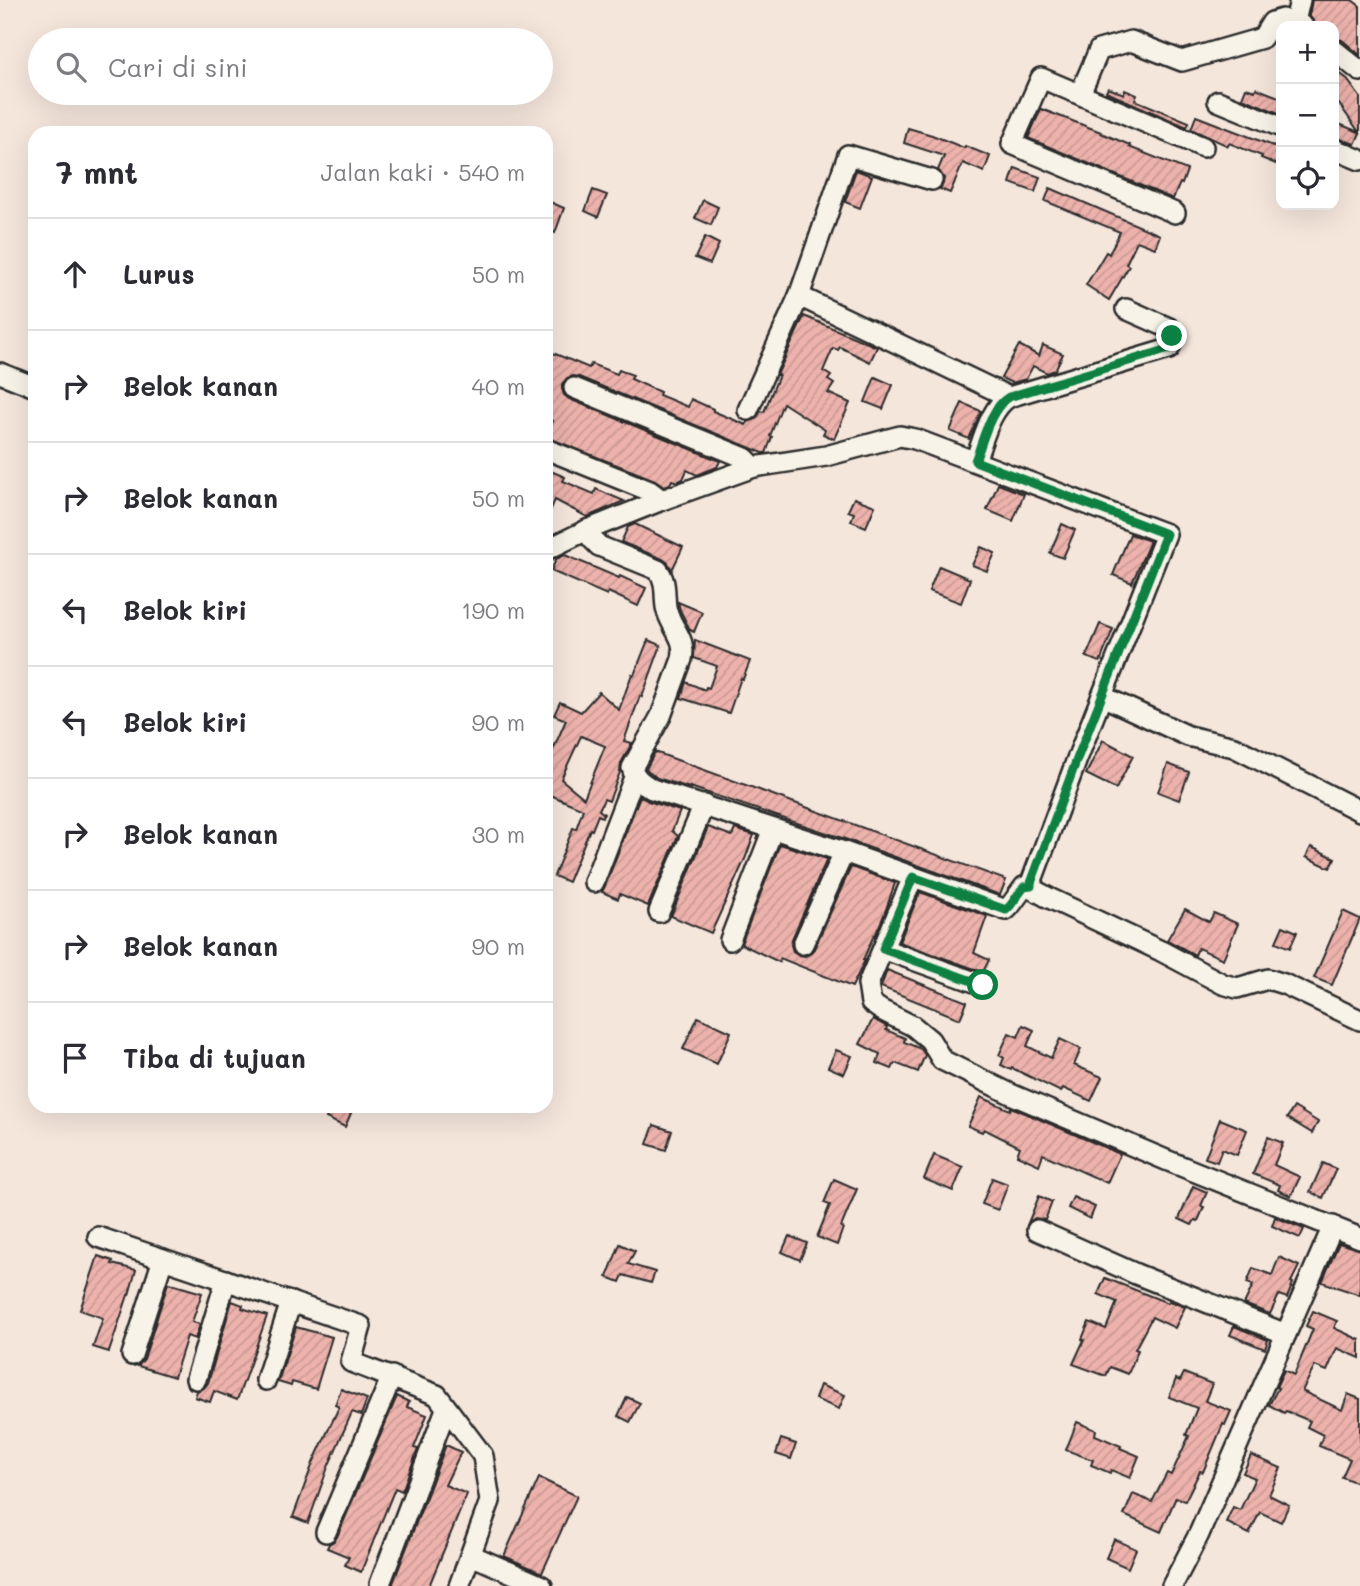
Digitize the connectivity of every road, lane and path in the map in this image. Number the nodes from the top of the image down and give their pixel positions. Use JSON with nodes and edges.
{"nodes":[{"id":1,"x":1300,"y":0,"type":"edge"},
{"id":2,"x":1289,"y":21,"type":"edge"},
{"id":3,"x":1299,"y":21,"type":"edge"},
{"id":4,"x":1339,"y":54,"type":"edge"},
{"id":5,"x":1360,"y":71,"type":"edge"},
{"id":6,"x":1080,"y":94,"type":"junction"},
{"id":7,"x":1218,"y":101,"type":"dead end"},
{"id":8,"x":1276,"y":126,"type":"edge"},
{"id":9,"x":1203,"y":146,"type":"dead end"},
{"id":10,"x":1339,"y":151,"type":"edge"},
{"id":11,"x":1360,"y":160,"type":"edge"},
{"id":12,"x":932,"y":180,"type":"dead end"},
{"id":13,"x":1175,"y":212,"type":"dead end"},
{"id":14,"x":799,"y":296,"type":"junction"},
{"id":15,"x":1126,"y":309,"type":"dead end"},
{"id":16,"x":0,"y":373,"type":"edge"},
{"id":17,"x":28,"y":384,"type":"edge"},
{"id":18,"x":574,"y":388,"type":"dead end"},
{"id":19,"x":1009,"y":397,"type":"junction"},
{"id":20,"x":748,"y":410,"type":"dead end"},
{"id":21,"x":553,"y":452,"type":"edge"},
{"id":22,"x":975,"y":461,"type":"junction"},
{"id":23,"x":754,"y":467,"type":"junction"},
{"id":24,"x":662,"y":500,"type":"junction"},
{"id":25,"x":587,"y":530,"type":"junction"},
{"id":26,"x":553,"y":547,"type":"edge"},
{"id":27,"x":1102,"y":696,"type":"junction"},
{"id":28,"x":635,"y":775,"type":"junction"},
{"id":29,"x":704,"y":805,"type":"junction"},
{"id":30,"x":1360,"y":811,"type":"edge"},
{"id":31,"x":773,"y":828,"type":"junction"},
{"id":32,"x":844,"y":852,"type":"junction"},
{"id":33,"x":913,"y":877,"type":"junction"},
{"id":34,"x":594,"y":882,"type":"dead end"},
{"id":35,"x":1031,"y":886,"type":"junction"},
{"id":36,"x":660,"y":912,"type":"dead end"},
{"id":37,"x":730,"y":940,"type":"dead end"},
{"id":38,"x":803,"y":944,"type":"dead end"},
{"id":39,"x":883,"y":949,"type":"junction"},
{"id":40,"x":983,"y":985,"type":"dead end"},
{"id":41,"x":1360,"y":1020,"type":"edge"},
{"id":42,"x":1333,"y":1226,"type":"junction"},
{"id":43,"x":1037,"y":1230,"type":"dead end"},
{"id":44,"x":98,"y":1237,"type":"dead end"},
{"id":45,"x":1360,"y":1238,"type":"edge"},
{"id":46,"x":163,"y":1259,"type":"junction"},
{"id":47,"x":226,"y":1280,"type":"junction"},
{"id":48,"x":291,"y":1302,"type":"junction"},
{"id":49,"x":1286,"y":1334,"type":"junction"},
{"id":50,"x":132,"y":1355,"type":"dead end"},
{"id":51,"x":392,"y":1376,"type":"junction"},
{"id":52,"x":196,"y":1378,"type":"dead end"},
{"id":53,"x":266,"y":1380,"type":"dead end"},
{"id":54,"x":446,"y":1409,"type":"junction"},
{"id":55,"x":326,"y":1532,"type":"dead end"},
{"id":56,"x":471,"y":1555,"type":"junction"},
{"id":57,"x":380,"y":1584,"type":"edge"},
{"id":58,"x":459,"y":1586,"type":"edge"},
{"id":59,"x":542,"y":1586,"type":"edge"},
{"id":60,"x":1172,"y":1586,"type":"edge"}],
"edges":[{"from":1,"to":3,"type":"street"},
{"from":2,"to":6,"type":"street"},
{"from":4,"to":5,"type":"street"},
{"from":6,"to":9,"type":"street"},
{"from":6,"to":13,"type":"street"},
{"from":7,"to":8,"type":"street"},
{"from":10,"to":11,"type":"street"},
{"from":12,"to":14,"type":"street"},
{"from":14,"to":19,"type":"street"},
{"from":14,"to":20,"type":"street"},
{"from":15,"to":19,"type":"street"},
{"from":16,"to":17,"type":"street"},
{"from":18,"to":23,"type":"street"},
{"from":19,"to":22,"type":"street"},
{"from":21,"to":24,"type":"street"},
{"from":22,"to":23,"type":"street"},
{"from":22,"to":27,"type":"street"},
{"from":23,"to":24,"type":"street"},
{"from":24,"to":25,"type":"street"},
{"from":25,"to":26,"type":"street"},
{"from":25,"to":28,"type":"street"},
{"from":27,"to":30,"type":"street"},
{"from":27,"to":35,"type":"street"},
{"from":28,"to":29,"type":"street"},
{"from":28,"to":34,"type":"street"},
{"from":29,"to":31,"type":"street"},
{"from":29,"to":36,"type":"street"},
{"from":31,"to":32,"type":"street"},
{"from":31,"to":37,"type":"street"},
{"from":32,"to":33,"type":"street"},
{"from":32,"to":38,"type":"street"},
{"from":33,"to":35,"type":"street"},
{"from":33,"to":39,"type":"street"},
{"from":35,"to":41,"type":"street"},
{"from":39,"to":40,"type":"street"},
{"from":39,"to":42,"type":"street"},
{"from":42,"to":45,"type":"street"},
{"from":42,"to":49,"type":"street"},
{"from":43,"to":49,"type":"street"},
{"from":44,"to":46,"type":"street"},
{"from":46,"to":47,"type":"street"},
{"from":46,"to":50,"type":"street"},
{"from":47,"to":48,"type":"street"},
{"from":47,"to":52,"type":"street"},
{"from":48,"to":51,"type":"street"},
{"from":48,"to":53,"type":"street"},
{"from":49,"to":60,"type":"street"},
{"from":51,"to":54,"type":"street"},
{"from":51,"to":55,"type":"street"},
{"from":54,"to":56,"type":"street"},
{"from":54,"to":57,"type":"street"},
{"from":56,"to":58,"type":"street"},
{"from":56,"to":59,"type":"street"}]}
